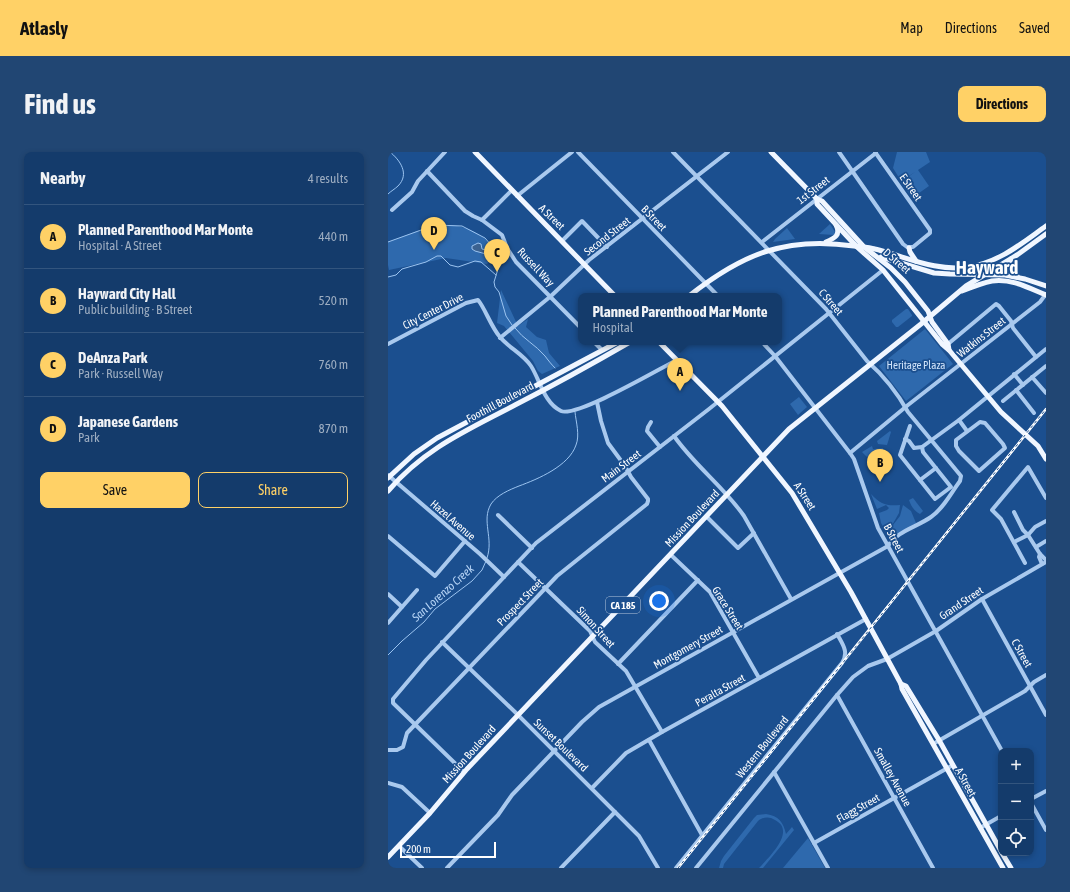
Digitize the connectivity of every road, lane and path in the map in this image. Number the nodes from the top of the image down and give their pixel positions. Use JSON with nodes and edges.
{"nodes":[{"id":1,"x":445,"y":152,"type":"edge"},
{"id":2,"x":475,"y":152,"type":"edge"},
{"id":3,"x":572,"y":152,"type":"edge"},
{"id":4,"x":578,"y":152,"type":"edge"},
{"id":5,"x":673,"y":152,"type":"edge"},
{"id":6,"x":771,"y":152,"type":"edge"},
{"id":7,"x":839,"y":152,"type":"edge"},
{"id":8,"x":875,"y":152,"type":"edge"},
{"id":9,"x":725,"y":153,"type":"edge"},
{"id":10,"x":427,"y":171,"type":"junction"},
{"id":11,"x":852,"y":171,"type":"junction"},
{"id":12,"x":696,"y":177,"type":"junction"},
{"id":13,"x":512,"y":190,"type":"junction"},
{"id":14,"x":517,"y":196,"type":"junction"},
{"id":15,"x":817,"y":199,"type":"junction"},
{"id":16,"x":392,"y":210,"type":"dead end"},
{"id":17,"x":643,"y":219,"type":"junction"},
{"id":18,"x":482,"y":220,"type":"junction"},
{"id":19,"x":833,"y":221,"type":"junction"},
{"id":20,"x":1046,"y":226,"type":"edge"},
{"id":21,"x":1046,"y":234,"type":"edge"},
{"id":22,"x":562,"y":240,"type":"junction"},
{"id":23,"x":762,"y":242,"type":"junction"},
{"id":24,"x":824,"y":243,"type":"junction"},
{"id":25,"x":856,"y":246,"type":"junction"},
{"id":26,"x":607,"y":247,"type":"junction"},
{"id":27,"x":864,"y":247,"type":"junction"},
{"id":28,"x":910,"y":248,"type":"junction"},
{"id":29,"x":770,"y":250,"type":"junction"},
{"id":30,"x":873,"y":255,"type":"junction"},
{"id":31,"x":1011,"y":258,"type":"junction"},
{"id":32,"x":917,"y":262,"type":"junction"},
{"id":33,"x":585,"y":264,"type":"junction"},
{"id":34,"x":883,"y":270,"type":"junction"},
{"id":35,"x":983,"y":274,"type":"junction"},
{"id":36,"x":1018,"y":277,"type":"junction"},
{"id":37,"x":705,"y":284,"type":"junction"},
{"id":38,"x":1046,"y":286,"type":"edge"},
{"id":39,"x":612,"y":293,"type":"edge"},
{"id":40,"x":693,"y":293,"type":"edge"},
{"id":41,"x":715,"y":293,"type":"edge"},
{"id":42,"x":957,"y":293,"type":"junction"},
{"id":43,"x":1046,"y":294,"type":"edge"},
{"id":44,"x":551,"y":296,"type":"junction"},
{"id":45,"x":830,"y":313,"type":"junction"},
{"id":46,"x":930,"y":317,"type":"junction"},
{"id":47,"x":924,"y":322,"type":"junction"},
{"id":48,"x":1012,"y":324,"type":"junction"},
{"id":49,"x":578,"y":325,"type":"edge"},
{"id":50,"x":500,"y":338,"type":"junction"},
{"id":51,"x":388,"y":344,"type":"edge"},
{"id":52,"x":948,"y":344,"type":"junction"},
{"id":53,"x":597,"y":345,"type":"edge"},
{"id":54,"x":612,"y":345,"type":"edge"},
{"id":55,"x":625,"y":345,"type":"edge"},
{"id":56,"x":662,"y":345,"type":"edge"},
{"id":57,"x":765,"y":345,"type":"edge"},
{"id":58,"x":1046,"y":349,"type":"edge"},
{"id":59,"x":602,"y":350,"type":"junction"},
{"id":60,"x":949,"y":350,"type":"junction"},
{"id":61,"x":775,"y":356,"type":"junction"},
{"id":62,"x":1036,"y":357,"type":"junction"},
{"id":63,"x":677,"y":360,"type":"junction"},
{"id":64,"x":871,"y":364,"type":"junction"},
{"id":65,"x":960,"y":364,"type":"junction"},
{"id":66,"x":1046,"y":366,"type":"edge"},
{"id":67,"x":1014,"y":374,"type":"junction"},
{"id":68,"x":1032,"y":377,"type":"junction"},
{"id":69,"x":539,"y":384,"type":"junction"},
{"id":70,"x":1023,"y":385,"type":"junction"},
{"id":71,"x":543,"y":390,"type":"junction"},
{"id":72,"x":1016,"y":390,"type":"junction"},
{"id":73,"x":1046,"y":393,"type":"edge"},
{"id":74,"x":987,"y":397,"type":"junction"},
{"id":75,"x":1002,"y":401,"type":"dead end"},
{"id":76,"x":597,"y":402,"type":"junction"},
{"id":77,"x":718,"y":402,"type":"junction"},
{"id":78,"x":906,"y":407,"type":"junction"},
{"id":79,"x":816,"y":408,"type":"junction"},
{"id":80,"x":1034,"y":413,"type":"dead end"},
{"id":81,"x":960,"y":420,"type":"junction"},
{"id":82,"x":651,"y":422,"type":"dead end"},
{"id":83,"x":910,"y":426,"type":"dead end"},
{"id":84,"x":967,"y":431,"type":"junction"},
{"id":85,"x":674,"y":436,"type":"junction"},
{"id":86,"x":905,"y":439,"type":"junction"},
{"id":87,"x":931,"y":439,"type":"junction"},
{"id":88,"x":660,"y":447,"type":"junction"},
{"id":89,"x":922,"y":447,"type":"junction"},
{"id":90,"x":850,"y":453,"type":"junction"},
{"id":91,"x":764,"y":457,"type":"junction"},
{"id":92,"x":1046,"y":459,"type":"edge"},
{"id":93,"x":936,"y":468,"type":"junction"},
{"id":94,"x":628,"y":471,"type":"junction"},
{"id":95,"x":960,"y":476,"type":"joint"},
{"id":96,"x":388,"y":477,"type":"edge"},
{"id":97,"x":920,"y":480,"type":"junction"},
{"id":98,"x":395,"y":482,"type":"junction"},
{"id":99,"x":388,"y":491,"type":"edge"},
{"id":100,"x":728,"y":495,"type":"junction"},
{"id":101,"x":1046,"y":498,"type":"edge"},
{"id":102,"x":1014,"y":512,"type":"dead end"},
{"id":103,"x":498,"y":515,"type":"dead end"},
{"id":104,"x":707,"y":517,"type":"junction"},
{"id":105,"x":1046,"y":521,"type":"edge"},
{"id":106,"x":754,"y":533,"type":"junction"},
{"id":107,"x":1028,"y":535,"type":"junction"},
{"id":108,"x":388,"y":536,"type":"edge"},
{"id":109,"x":464,"y":541,"type":"junction"},
{"id":110,"x":1046,"y":541,"type":"edge"},
{"id":111,"x":1014,"y":542,"type":"junction"},
{"id":112,"x":888,"y":546,"type":"junction"},
{"id":113,"x":1036,"y":547,"type":"junction"},
{"id":114,"x":532,"y":548,"type":"junction"},
{"id":115,"x":671,"y":555,"type":"junction"},
{"id":116,"x":518,"y":562,"type":"junction"},
{"id":117,"x":1026,"y":563,"type":"dead end"},
{"id":118,"x":1045,"y":563,"type":"edge"},
{"id":119,"x":839,"y":573,"type":"junction"},
{"id":120,"x":504,"y":577,"type":"junction"},
{"id":121,"x":698,"y":580,"type":"junction"},
{"id":122,"x":546,"y":588,"type":"junction"},
{"id":123,"x":417,"y":590,"type":"dead end"},
{"id":124,"x":388,"y":594,"type":"edge"},
{"id":125,"x":791,"y":599,"type":"junction"},
{"id":126,"x":982,"y":599,"type":"junction"},
{"id":127,"x":402,"y":606,"type":"junction"},
{"id":128,"x":866,"y":619,"type":"junction"},
{"id":129,"x":388,"y":623,"type":"edge"},
{"id":130,"x":936,"y":631,"type":"junction"},
{"id":131,"x":733,"y":632,"type":"junction"},
{"id":132,"x":837,"y":634,"type":"junction"},
{"id":133,"x":593,"y":637,"type":"junction"},
{"id":134,"x":442,"y":642,"type":"junction"},
{"id":135,"x":887,"y":659,"type":"junction"},
{"id":136,"x":618,"y":664,"type":"junction"},
{"id":137,"x":469,"y":668,"type":"junction"},
{"id":138,"x":1046,"y":675,"type":"edge"},
{"id":139,"x":758,"y":678,"type":"junction"},
{"id":140,"x":901,"y":684,"type":"junction"},
{"id":141,"x":636,"y":686,"type":"junction"},
{"id":142,"x":1030,"y":686,"type":"junction"},
{"id":143,"x":837,"y":695,"type":"junction"},
{"id":144,"x":518,"y":715,"type":"junction"},
{"id":145,"x":982,"y":715,"type":"junction"},
{"id":146,"x":1046,"y":715,"type":"edge"},
{"id":147,"x":415,"y":726,"type":"junction"},
{"id":148,"x":662,"y":732,"type":"junction"},
{"id":149,"x":649,"y":740,"type":"junction"},
{"id":150,"x":939,"y":740,"type":"junction"},
{"id":151,"x":933,"y":744,"type":"junction"},
{"id":152,"x":1000,"y":748,"type":"edge"},
{"id":153,"x":388,"y":750,"type":"edge"},
{"id":154,"x":554,"y":751,"type":"junction"},
{"id":155,"x":953,"y":765,"type":"junction"},
{"id":156,"x":947,"y":769,"type":"junction"},
{"id":157,"x":464,"y":772,"type":"junction"},
{"id":158,"x":774,"y":772,"type":"junction"},
{"id":159,"x":388,"y":783,"type":"edge"},
{"id":160,"x":592,"y":788,"type":"junction"},
{"id":161,"x":1046,"y":791,"type":"edge"},
{"id":162,"x":1034,"y":797,"type":"edge"},
{"id":163,"x":894,"y":798,"type":"junction"},
{"id":164,"x":1034,"y":808,"type":"edge"},
{"id":165,"x":615,"y":812,"type":"junction"},
{"id":166,"x":430,"y":813,"type":"junction"},
{"id":167,"x":998,"y":818,"type":"edge"},
{"id":168,"x":986,"y":824,"type":"junction"},
{"id":169,"x":980,"y":828,"type":"junction"},
{"id":170,"x":1046,"y":830,"type":"edge"},
{"id":171,"x":702,"y":835,"type":"junction"},
{"id":172,"x":814,"y":843,"type":"junction"},
{"id":173,"x":998,"y":845,"type":"edge"},
{"id":174,"x":399,"y":846,"type":"junction"},
{"id":175,"x":389,"y":854,"type":"edge"},
{"id":176,"x":1004,"y":856,"type":"edge"},
{"id":177,"x":422,"y":868,"type":"edge"},
{"id":178,"x":447,"y":868,"type":"edge"},
{"id":179,"x":560,"y":868,"type":"edge"},
{"id":180,"x":658,"y":868,"type":"edge"},
{"id":181,"x":676,"y":868,"type":"edge"},
{"id":182,"x":696,"y":868,"type":"edge"},
{"id":183,"x":828,"y":868,"type":"edge"},
{"id":184,"x":933,"y":868,"type":"edge"},
{"id":185,"x":1003,"y":868,"type":"edge"},
{"id":186,"x":1010,"y":868,"type":"edge"}],
"edges":[{"from":1,"to":10,"type":"street"},
{"from":2,"to":13,"type":"main road","name":"A Street"},
{"from":3,"to":14,"type":"street"},
{"from":4,"to":17,"type":"street","name":"B Street"},
{"from":5,"to":12,"type":"street","name":"C Street"},
{"from":6,"to":15,"type":"main road","name":"D Street"},
{"from":7,"to":11,"type":"street"},
{"from":8,"to":11,"type":"street","name":"1st Street"},
{"from":8,"to":28,"type":"street","name":"E Street"},
{"from":9,"to":12,"type":"street","name":"Second Street"},
{"from":10,"to":16,"type":"street"},
{"from":10,"to":18,"type":"street","name":"Russell Way"},
{"from":11,"to":15,"type":"street","name":"1st Street"},
{"from":11,"to":28,"type":"street"},
{"from":12,"to":17,"type":"street","name":"Second Street"},
{"from":12,"to":23,"type":"street","name":"C Street"},
{"from":13,"to":14,"type":"main road","name":"A Street"},
{"from":13,"to":18,"type":"street"},
{"from":14,"to":22,"type":"main road","name":"A Street"},
{"from":15,"to":19,"type":"main road","name":"D Street"},
{"from":15,"to":23,"type":"street","name":"1st Street"},
{"from":15,"to":27,"type":"main road","name":"D Street"},
{"from":17,"to":26,"type":"street","name":"Second Street"},
{"from":17,"to":37,"type":"street","name":"B Street"},
{"from":18,"to":44,"type":"street","name":"Russell Way"},
{"from":19,"to":24,"type":"main road"},
{"from":19,"to":25,"type":"main road","name":"D Street"},
{"from":20,"to":32,"type":"main road"},
{"from":21,"to":31,"type":"main road","name":"Mission Boulevard"},
{"from":22,"to":26,"type":"street"},
{"from":22,"to":33,"type":"main road","name":"A Street"},
{"from":23,"to":29,"type":"street","name":"C Street"},
{"from":24,"to":25,"type":"main road"},
{"from":24,"to":29,"type":"main road"},
{"from":25,"to":27,"type":"main road"},
{"from":25,"to":30,"type":"main road"},
{"from":25,"to":34,"type":"main road","name":"D Street"},
{"from":26,"to":33,"type":"street","name":"Second Street"},
{"from":27,"to":30,"type":"main road","name":"D Street"},
{"from":27,"to":32,"type":"main road"},
{"from":28,"to":32,"type":"main road"},
{"from":29,"to":37,"type":"main road"},
{"from":29,"to":45,"type":"street","name":"C Street"},
{"from":30,"to":35,"type":"main road"},
{"from":30,"to":46,"type":"main road","name":"D Street"},
{"from":31,"to":35,"type":"main road","name":"Mission Boulevard"},
{"from":31,"to":36,"type":"main road"},
{"from":33,"to":39,"type":"main road","name":"A Street"},
{"from":33,"to":44,"type":"street","name":"Second Street"},
{"from":34,"to":45,"type":"street","name":"Main Street"},
{"from":34,"to":47,"type":"main road","name":"D Street"},
{"from":35,"to":36,"type":"main road"},
{"from":35,"to":42,"type":"main road","name":"Mission Boulevard"},
{"from":36,"to":38,"type":"main road"},
{"from":37,"to":40,"type":"main road"},
{"from":37,"to":41,"type":"street","name":"B Street"},
{"from":42,"to":43,"type":"main road"},
{"from":42,"to":46,"type":"main road","name":"Mission Boulevard"},
{"from":43,"to":48,"type":"street","name":"Watkins Street"},
{"from":44,"to":49,"type":"street","name":"Russell Way"},
{"from":44,"to":50,"type":"street","name":"Second Street"},
{"from":45,"to":61,"type":"street","name":"Main Street"},
{"from":45,"to":64,"type":"street","name":"C Street"},
{"from":46,"to":47,"type":"main road","name":"Mission Boulevard"},
{"from":46,"to":52,"type":"main road","name":"D Street"},
{"from":47,"to":60,"type":"main road","name":"D Street"},
{"from":47,"to":64,"type":"main road","name":"Mission Boulevard"},
{"from":48,"to":52,"type":"street"},
{"from":48,"to":62,"type":"street"},
{"from":48,"to":65,"type":"street","name":"Watkins Street"},
{"from":50,"to":51,"type":"street","name":"City Center Drive"},
{"from":50,"to":69,"type":"street","name":"City Center Drive"},
{"from":52,"to":60,"type":"main road","name":"D Street"},
{"from":53,"to":59,"type":"street"},
{"from":54,"to":59,"type":"main road","name":"Foothill Boulevard"},
{"from":55,"to":71,"type":"main road","name":"Foothill Boulevard"},
{"from":56,"to":63,"type":"main road","name":"A Street"},
{"from":57,"to":61,"type":"street","name":"B Street"},
{"from":58,"to":62,"type":"street"},
{"from":59,"to":69,"type":"main road","name":"Foothill Boulevard"},
{"from":60,"to":65,"type":"main road","name":"D Street"},
{"from":61,"to":77,"type":"street","name":"Main Street"},
{"from":61,"to":79,"type":"street","name":"B Street"},
{"from":62,"to":67,"type":"street"},
{"from":63,"to":76,"type":"street","name":"City Center Drive"},
{"from":63,"to":77,"type":"main road","name":"A Street"},
{"from":64,"to":78,"type":"street","name":"C Street"},
{"from":64,"to":79,"type":"main road","name":"Mission Boulevard"},
{"from":65,"to":74,"type":"main road","name":"D Street"},
{"from":65,"to":78,"type":"street","name":"Watkins Street"},
{"from":66,"to":68,"type":"street"},
{"from":67,"to":70,"type":"street"},
{"from":67,"to":74,"type":"street"},
{"from":68,"to":70,"type":"street"},
{"from":68,"to":73,"type":"street"},
{"from":69,"to":71,"type":"street","name":"City Center Drive"},
{"from":69,"to":96,"type":"main road","name":"Foothill Boulevard"},
{"from":70,"to":72,"type":"street"},
{"from":71,"to":76,"type":"street","name":"City Center Drive"},
{"from":71,"to":98,"type":"main road","name":"Foothill Boulevard"},
{"from":72,"to":75,"type":"street"},
{"from":72,"to":80,"type":"street"},
{"from":74,"to":81,"type":"street"},
{"from":74,"to":92,"type":"main road","name":"D Street"},
{"from":76,"to":94,"type":"street"},
{"from":77,"to":85,"type":"street","name":"Main Street"},
{"from":77,"to":91,"type":"main road","name":"A Street"},
{"from":78,"to":87,"type":"street","name":"C Street"},
{"from":78,"to":90,"type":"street","name":"Watkins Street"},
{"from":79,"to":90,"type":"street","name":"B Street"},
{"from":79,"to":91,"type":"main road","name":"Mission Boulevard"},
{"from":81,"to":84,"type":"street"},
{"from":81,"to":87,"type":"street"},
{"from":82,"to":88,"type":"street"},
{"from":83,"to":86,"type":"street"},
{"from":84,"to":84,"type":"street"},
{"from":85,"to":88,"type":"street","name":"Main Street"},
{"from":85,"to":100,"type":"street"},
{"from":86,"to":89,"type":"street"},
{"from":86,"to":97,"type":"street"},
{"from":87,"to":89,"type":"street"},
{"from":87,"to":95,"type":"street","name":"C Street"},
{"from":88,"to":94,"type":"street","name":"Main Street"},
{"from":89,"to":93,"type":"street"},
{"from":90,"to":112,"type":"street","name":"B Street"},
{"from":91,"to":100,"type":"main road","name":"Mission Boulevard","number":"CA 185"},
{"from":91,"to":119,"type":"main road","name":"A Street"},
{"from":93,"to":97,"type":"street"},
{"from":93,"to":97,"type":"street"},
{"from":94,"to":114,"type":"street","name":"Main Street"},
{"from":94,"to":122,"type":"street","name":"Prospect Street"},
{"from":95,"to":112,"type":"street","name":"Montgomery Street"},
{"from":96,"to":98,"type":"street","name":"Hazel Avenue"},
{"from":98,"to":99,"type":"main road","name":"Foothill Boulevard"},
{"from":98,"to":109,"type":"street","name":"Hazel Avenue"},
{"from":100,"to":104,"type":"main road","name":"Mission Boulevard","number":"CA 185"},
{"from":100,"to":106,"type":"street"},
{"from":101,"to":111,"type":"street"},
{"from":102,"to":107,"type":"street"},
{"from":103,"to":114,"type":"street"},
{"from":104,"to":106,"type":"street"},
{"from":104,"to":115,"type":"main road","name":"Mission Boulevard","number":"CA 185"},
{"from":105,"to":107,"type":"street"},
{"from":106,"to":125,"type":"street"},
{"from":107,"to":111,"type":"street"},
{"from":107,"to":113,"type":"street"},
{"from":108,"to":109,"type":"street"},
{"from":109,"to":120,"type":"street","name":"Hazel Avenue"},
{"from":110,"to":113,"type":"street"},
{"from":111,"to":117,"type":"street"},
{"from":112,"to":119,"type":"street","name":"Montgomery Street"},
{"from":112,"to":130,"type":"street","name":"B Street"},
{"from":113,"to":118,"type":"street"},
{"from":114,"to":116,"type":"street","name":"Main Street"},
{"from":115,"to":121,"type":"street","name":"Grace Street"},
{"from":115,"to":133,"type":"main road","name":"Mission Boulevard","number":"CA 185"},
{"from":116,"to":120,"type":"street","name":"Main Street"},
{"from":116,"to":122,"type":"street","name":"Simon Street"},
{"from":118,"to":126,"type":"street","name":"Grand Street"},
{"from":119,"to":125,"type":"street","name":"Montgomery Street"},
{"from":119,"to":128,"type":"main road","name":"A Street"},
{"from":120,"to":134,"type":"street","name":"Main Street"},
{"from":121,"to":131,"type":"street","name":"Grace Street"},
{"from":121,"to":136,"type":"street"},
{"from":122,"to":133,"type":"street","name":"Simon Street"},
{"from":122,"to":137,"type":"street","name":"Prospect Street"},
{"from":123,"to":127,"type":"street"},
{"from":124,"to":127,"type":"street"},
{"from":125,"to":131,"type":"street","name":"Montgomery Street"},
{"from":126,"to":130,"type":"street","name":"Grand Street"},
{"from":126,"to":142,"type":"street","name":"C Street"},
{"from":127,"to":129,"type":"street"},
{"from":128,"to":132,"type":"street","name":"Peralta Street"},
{"from":128,"to":135,"type":"main road","name":"A Street"},
{"from":130,"to":135,"type":"street","name":"Grand Street"},
{"from":130,"to":145,"type":"street","name":"B Street"},
{"from":131,"to":139,"type":"street","name":"Grace Street"},
{"from":131,"to":141,"type":"street","name":"Montgomery Street"},
{"from":132,"to":139,"type":"street","name":"Peralta Street"},
{"from":132,"to":171,"type":"street","name":"Western Boulevard"},
{"from":133,"to":136,"type":"street","name":"Simon Street"},
{"from":133,"to":144,"type":"main road","name":"Mission Boulevard","number":"CA 185"},
{"from":134,"to":137,"type":"street","name":"Sunset Boulevard"},
{"from":134,"to":147,"type":"street","name":"Main Street"},
{"from":135,"to":140,"type":"main road","name":"A Street"},
{"from":135,"to":143,"type":"street"},
{"from":136,"to":141,"type":"street","name":"Simon Street"},
{"from":137,"to":144,"type":"street","name":"Sunset Boulevard"},
{"from":137,"to":147,"type":"street","name":"Prospect Street"},
{"from":138,"to":142,"type":"street"},
{"from":139,"to":148,"type":"street","name":"Peralta Street"},
{"from":140,"to":150,"type":"main road","name":"A Street"},
{"from":140,"to":151,"type":"main road","name":"A Street"},
{"from":141,"to":148,"type":"street","name":"Simon Street"},
{"from":141,"to":154,"type":"street","name":"Montgomery Street"},
{"from":142,"to":145,"type":"street"},
{"from":142,"to":146,"type":"street","name":"C Street"},
{"from":143,"to":158,"type":"street"},
{"from":143,"to":163,"type":"street","name":"Smalley Avenue"},
{"from":144,"to":154,"type":"street","name":"Sunset Boulevard"},
{"from":144,"to":157,"type":"main road","name":"Mission Boulevard","number":"CA 185"},
{"from":145,"to":150,"type":"street"},
{"from":145,"to":152,"type":"street","name":"B Street"},
{"from":147,"to":153,"type":"street","name":"Prospect Street"},
{"from":147,"to":157,"type":"street"},
{"from":148,"to":149,"type":"street","name":"Peralta Street"},
{"from":149,"to":160,"type":"street","name":"Peralta Street"},
{"from":149,"to":171,"type":"street"},
{"from":150,"to":151,"type":"street"},
{"from":150,"to":155,"type":"main road","name":"A Street"},
{"from":151,"to":156,"type":"main road","name":"A Street"},
{"from":154,"to":160,"type":"street","name":"Sunset Boulevard"},
{"from":154,"to":178,"type":"street","name":"Montgomery Street"},
{"from":155,"to":156,"type":"street","name":"Flagg Street"},
{"from":155,"to":168,"type":"main road","name":"A Street"},
{"from":156,"to":163,"type":"street","name":"Flagg Street"},
{"from":156,"to":169,"type":"main road","name":"A Street"},
{"from":157,"to":166,"type":"main road","name":"Mission Boulevard","number":"CA 185"},
{"from":158,"to":172,"type":"street"},
{"from":158,"to":182,"type":"street"},
{"from":159,"to":166,"type":"street"},
{"from":160,"to":165,"type":"street","name":"Sunset Boulevard"},
{"from":161,"to":162,"type":"street"},
{"from":163,"to":172,"type":"street","name":"Flagg Street"},
{"from":163,"to":184,"type":"street","name":"Smalley Avenue"},
{"from":164,"to":170,"type":"street"},
{"from":165,"to":179,"type":"street"},
{"from":165,"to":180,"type":"street","name":"Sunset Boulevard"},
{"from":166,"to":174,"type":"main road","name":"Mission Boulevard","number":"CA 185"},
{"from":167,"to":168,"type":"street"},
{"from":168,"to":169,"type":"street"},
{"from":168,"to":173,"type":"main road","name":"A Street"},
{"from":169,"to":185,"type":"main road","name":"A Street"},
{"from":171,"to":181,"type":"street","name":"Western Boulevard"},
{"from":172,"to":183,"type":"street"},
{"from":174,"to":175,"type":"main road","name":"Mission Boulevard","number":"CA 185"},
{"from":174,"to":177,"type":"street"},
{"from":176,"to":186,"type":"main road","name":"A Street"}]}
